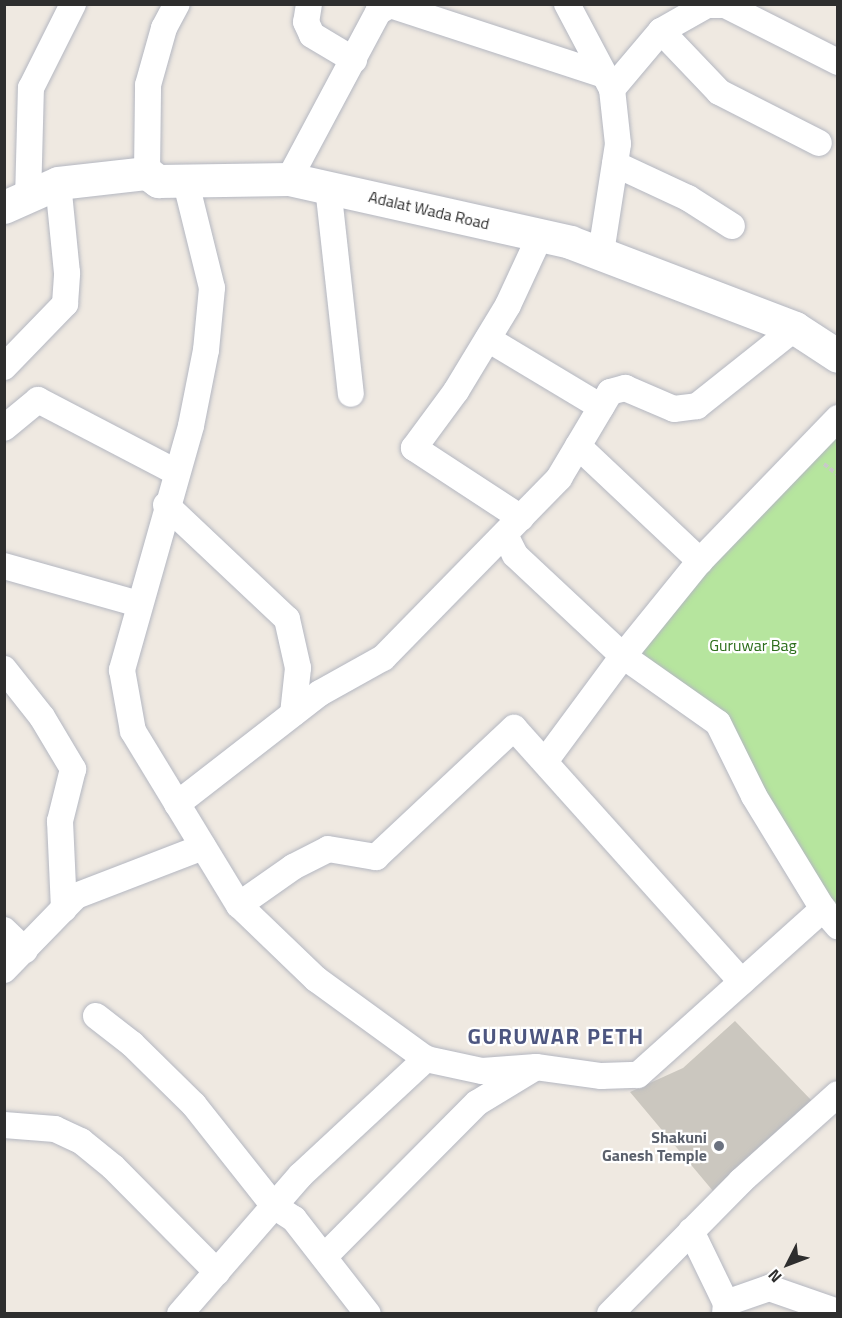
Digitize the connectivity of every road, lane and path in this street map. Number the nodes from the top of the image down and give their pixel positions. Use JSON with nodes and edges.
{"nodes":[{"id":1,"x":73,"y":4,"type":"edge"},
{"id":2,"x":177,"y":4,"type":"edge"},
{"id":3,"x":309,"y":4,"type":"edge"},
{"id":4,"x":567,"y":4,"type":"edge"},
{"id":5,"x":662,"y":31,"type":"junction"},
{"id":6,"x":354,"y":60,"type":"junction"},
{"id":7,"x":837,"y":62,"type":"edge"},
{"id":8,"x":608,"y":82,"type":"junction"},
{"id":9,"x":819,"y":143,"type":"dead end"},
{"id":10,"x":615,"y":164,"type":"junction"},
{"id":11,"x":147,"y":173,"type":"junction"},
{"id":12,"x":185,"y":179,"type":"junction"},
{"id":13,"x":290,"y":179,"type":"junction"},
{"id":14,"x":58,"y":183,"type":"junction"},
{"id":15,"x":328,"y":187,"type":"junction"},
{"id":16,"x":16,"y":203,"type":"edge"},
{"id":17,"x":732,"y":226,"type":"dead end"},
{"id":18,"x":540,"y":236,"type":"junction"},
{"id":19,"x":601,"y":253,"type":"junction"},
{"id":20,"x":795,"y":328,"type":"junction"},
{"id":21,"x":488,"y":339,"type":"junction"},
{"id":22,"x":837,"y":356,"type":"edge"},
{"id":23,"x":4,"y":367,"type":"edge"},
{"id":24,"x":351,"y":394,"type":"dead end"},
{"id":25,"x":601,"y":407,"type":"junction"},
{"id":26,"x":837,"y":418,"type":"edge"},
{"id":27,"x":4,"y":428,"type":"edge"},
{"id":28,"x":578,"y":446,"type":"junction"},
{"id":29,"x":176,"y":472,"type":"junction"},
{"id":30,"x":166,"y":505,"type":"junction"},
{"id":31,"x":513,"y":526,"type":"junction"},
{"id":32,"x":700,"y":561,"type":"junction"},
{"id":33,"x":4,"y":566,"type":"edge"},
{"id":34,"x":139,"y":604,"type":"junction"},
{"id":35,"x":622,"y":656,"type":"junction"},
{"id":36,"x":4,"y":669,"type":"edge"},
{"id":37,"x":293,"y":714,"type":"junction"},
{"id":38,"x":546,"y":760,"type":"junction"},
{"id":39,"x":177,"y":804,"type":"junction"},
{"id":40,"x":203,"y":847,"type":"junction"},
{"id":41,"x":239,"y":905,"type":"junction"},
{"id":42,"x":64,"y":909,"type":"junction"},
{"id":43,"x":830,"y":918,"type":"edge"},
{"id":44,"x":4,"y":930,"type":"edge"},
{"id":45,"x":25,"y":950,"type":"junction"},
{"id":46,"x":4,"y":970,"type":"edge"},
{"id":47,"x":742,"y":982,"type":"junction"},
{"id":48,"x":96,"y":1016,"type":"dead end"},
{"id":49,"x":426,"y":1059,"type":"junction"},
{"id":50,"x":536,"y":1067,"type":"junction"},
{"id":51,"x":837,"y":1094,"type":"edge"},
{"id":52,"x":4,"y":1125,"type":"edge"},
{"id":53,"x":274,"y":1206,"type":"junction"},
{"id":54,"x":691,"y":1231,"type":"junction"},
{"id":55,"x":324,"y":1257,"type":"junction"},
{"id":56,"x":217,"y":1272,"type":"junction"},
{"id":57,"x":726,"y":1308,"type":"edge"},
{"id":58,"x":837,"y":1312,"type":"edge"},
{"id":59,"x":180,"y":1314,"type":"edge"},
{"id":60,"x":368,"y":1314,"type":"edge"},
{"id":61,"x":610,"y":1314,"type":"edge"}],
"edges":[{"from":1,"to":16,"type":"street"},
{"from":2,"to":11,"type":"street"},
{"from":3,"to":6,"type":"street"},
{"from":4,"to":8,"type":"street"},
{"from":5,"to":7,"type":"street"},
{"from":5,"to":8,"type":"street"},
{"from":5,"to":9,"type":"street"},
{"from":6,"to":8,"type":"street"},
{"from":6,"to":13,"type":"street"},
{"from":8,"to":10,"type":"street"},
{"from":10,"to":17,"type":"street"},
{"from":10,"to":19,"type":"street"},
{"from":11,"to":12,"type":"main road","name":"Adalat Wada Road"},
{"from":11,"to":14,"type":"main road","name":"Adalat Wada Road"},
{"from":12,"to":13,"type":"main road","name":"Adalat Wada Road"},
{"from":12,"to":29,"type":"street"},
{"from":13,"to":15,"type":"main road","name":"Adalat Wada Road"},
{"from":14,"to":16,"type":"main road","name":"Adalat Wada Road"},
{"from":14,"to":23,"type":"street"},
{"from":15,"to":18,"type":"main road","name":"Adalat Wada Road"},
{"from":15,"to":24,"type":"street"},
{"from":18,"to":19,"type":"main road","name":"Adalat Wada Road"},
{"from":18,"to":21,"type":"street"},
{"from":19,"to":20,"type":"main road","name":"Adalat Wada Road"},
{"from":20,"to":22,"type":"main road","name":"Adalat Wada Road"},
{"from":20,"to":25,"type":"street"},
{"from":21,"to":25,"type":"street"},
{"from":21,"to":31,"type":"street"},
{"from":25,"to":28,"type":"street"},
{"from":26,"to":32,"type":"street"},
{"from":27,"to":29,"type":"street"},
{"from":28,"to":31,"type":"street"},
{"from":28,"to":32,"type":"street"},
{"from":29,"to":30,"type":"street"},
{"from":30,"to":34,"type":"street"},
{"from":30,"to":37,"type":"street"},
{"from":31,"to":35,"type":"street"},
{"from":31,"to":37,"type":"street"},
{"from":32,"to":35,"type":"street"},
{"from":33,"to":34,"type":"street"},
{"from":34,"to":39,"type":"street"},
{"from":35,"to":38,"type":"street"},
{"from":35,"to":43,"type":"street"},
{"from":36,"to":42,"type":"street"},
{"from":37,"to":39,"type":"street"},
{"from":38,"to":41,"type":"street"},
{"from":38,"to":47,"type":"street"},
{"from":39,"to":40,"type":"street"},
{"from":40,"to":41,"type":"street"},
{"from":40,"to":42,"type":"street"},
{"from":41,"to":49,"type":"street"},
{"from":42,"to":45,"type":"street"},
{"from":43,"to":47,"type":"street"},
{"from":44,"to":45,"type":"street"},
{"from":45,"to":46,"type":"street"},
{"from":47,"to":50,"type":"street"},
{"from":48,"to":53,"type":"street"},
{"from":49,"to":50,"type":"street"},
{"from":49,"to":53,"type":"street"},
{"from":50,"to":55,"type":"street"},
{"from":51,"to":54,"type":"street"},
{"from":52,"to":56,"type":"street"},
{"from":53,"to":55,"type":"street"},
{"from":53,"to":56,"type":"street"},
{"from":54,"to":57,"type":"street"},
{"from":54,"to":61,"type":"street"},
{"from":55,"to":60,"type":"street"},
{"from":56,"to":59,"type":"street"},
{"from":57,"to":58,"type":"street"}]}
